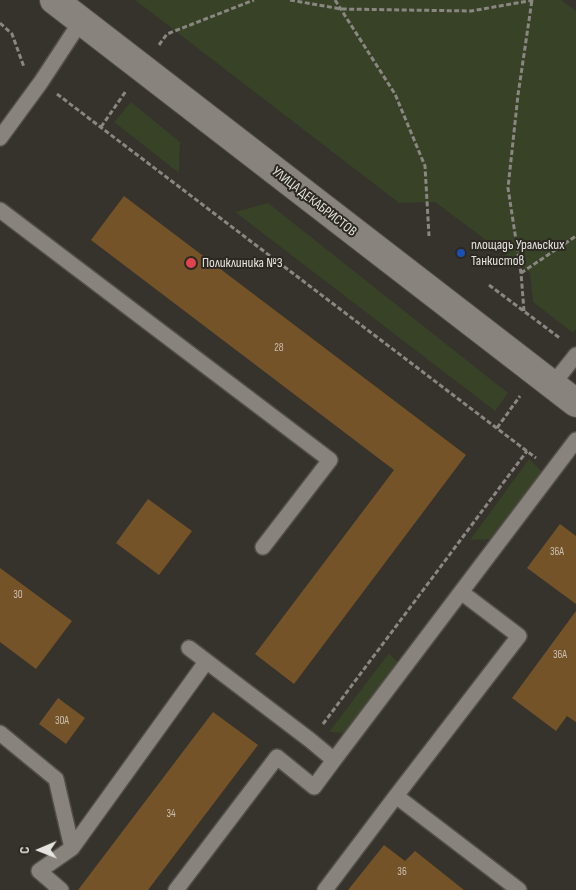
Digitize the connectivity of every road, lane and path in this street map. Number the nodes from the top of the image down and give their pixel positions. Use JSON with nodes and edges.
{"nodes":[{"id":1,"x":54,"y":0,"type":"edge"},
{"id":2,"x":254,"y":0,"type":"edge"},
{"id":3,"x":290,"y":0,"type":"edge"},
{"id":4,"x":335,"y":0,"type":"edge"},
{"id":5,"x":532,"y":0,"type":"edge"},
{"id":6,"x":340,"y":9,"type":"junction"},
{"id":7,"x":81,"y":21,"type":"junction"},
{"id":8,"x":0,"y":22,"type":"edge"},
{"id":9,"x":167,"y":34,"type":"dead end"},
{"id":10,"x":40,"y":82,"type":"junction"},
{"id":11,"x":0,"y":138,"type":"edge"},
{"id":12,"x":0,"y":210,"type":"edge"},
{"id":13,"x":429,"y":236,"type":"dead end"},
{"id":14,"x":576,"y":236,"type":"edge"},
{"id":15,"x":521,"y":274,"type":"junction"},
{"id":16,"x":524,"y":311,"type":"dead end"},
{"id":17,"x":576,"y":355,"type":"edge"},
{"id":18,"x":553,"y":384,"type":"junction"},
{"id":19,"x":576,"y":403,"type":"edge"},
{"id":20,"x":576,"y":440,"type":"edge"},
{"id":21,"x":527,"y":451,"type":"junction"},
{"id":22,"x":552,"y":472,"type":"junction"},
{"id":23,"x":263,"y":547,"type":"dead end"},
{"id":24,"x":461,"y":592,"type":"junction"},
{"id":25,"x":189,"y":648,"type":"dead end"},
{"id":26,"x":206,"y":662,"type":"junction"},
{"id":27,"x":0,"y":733,"type":"edge"},
{"id":28,"x":310,"y":740,"type":"junction"},
{"id":29,"x":334,"y":760,"type":"junction"},
{"id":30,"x":396,"y":796,"type":"junction"},
{"id":31,"x":72,"y":848,"type":"junction"},
{"id":32,"x":61,"y":890,"type":"edge"},
{"id":33,"x":176,"y":890,"type":"edge"},
{"id":34,"x":325,"y":890,"type":"edge"},
{"id":35,"x":519,"y":890,"type":"edge"}],
"edges":[{"from":1,"to":7,"type":"street","name":"УЛИЦА ДЕКАБРИСТОВ"},
{"from":2,"to":9,"type":"path"},
{"from":3,"to":6,"type":"path"},
{"from":4,"to":6,"type":"path"},
{"from":5,"to":6,"type":"path"},
{"from":5,"to":15,"type":"path"},
{"from":6,"to":13,"type":"path"},
{"from":7,"to":10,"type":"lane"},
{"from":7,"to":18,"type":"street","name":"УЛИЦА ДЕКАБРИСТОВ"},
{"from":8,"to":10,"type":"path"},
{"from":10,"to":11,"type":"lane"},
{"from":10,"to":21,"type":"path"},
{"from":12,"to":23,"type":"lane"},
{"from":14,"to":15,"type":"path"},
{"from":15,"to":16,"type":"path"},
{"from":17,"to":18,"type":"lane"},
{"from":18,"to":19,"type":"street","name":"УЛИЦА ДЕКАБРИСТОВ"},
{"from":20,"to":22,"type":"lane"},
{"from":21,"to":22,"type":"path"},
{"from":21,"to":28,"type":"path"},
{"from":22,"to":24,"type":"lane"},
{"from":24,"to":29,"type":"lane"},
{"from":24,"to":30,"type":"lane"},
{"from":25,"to":26,"type":"lane"},
{"from":26,"to":28,"type":"lane"},
{"from":26,"to":31,"type":"lane"},
{"from":27,"to":31,"type":"lane"},
{"from":28,"to":29,"type":"lane"},
{"from":29,"to":33,"type":"lane"},
{"from":30,"to":34,"type":"lane"},
{"from":30,"to":35,"type":"lane"},
{"from":31,"to":32,"type":"lane"}]}
